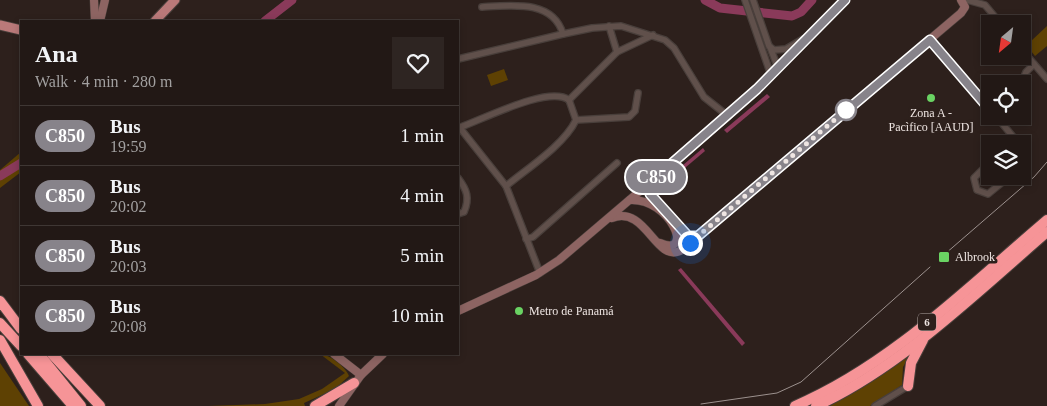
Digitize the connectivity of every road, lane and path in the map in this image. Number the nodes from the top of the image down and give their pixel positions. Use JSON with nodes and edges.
{"nodes":[{"id":1,"x":94,"y":0,"type":"edge"},
{"id":2,"x":105,"y":0,"type":"edge"},
{"id":3,"x":175,"y":0,"type":"edge"},
{"id":4,"x":846,"y":0,"type":"edge"},
{"id":5,"x":961,"y":0,"type":"edge"},
{"id":6,"x":967,"y":0,"type":"edge"},
{"id":7,"x":745,"y":1,"type":"edge"},
{"id":8,"x":753,"y":1,"type":"edge"},
{"id":9,"x":482,"y":7,"type":"dead end"},
{"id":10,"x":98,"y":12,"type":"junction"},
{"id":11,"x":994,"y":15,"type":"edge"},
{"id":12,"x":95,"y":20,"type":"edge"},
{"id":13,"x":100,"y":20,"type":"edge"},
{"id":14,"x":156,"y":20,"type":"edge"},
{"id":15,"x":0,"y":25,"type":"edge"},
{"id":16,"x":609,"y":26,"type":"junction"},
{"id":17,"x":20,"y":30,"type":"edge"},
{"id":18,"x":563,"y":34,"type":"junction"},
{"id":19,"x":811,"y":34,"type":"junction"},
{"id":20,"x":653,"y":35,"type":"junction"},
{"id":21,"x":930,"y":40,"type":"junction"},
{"id":22,"x":769,"y":46,"type":"junction"},
{"id":23,"x":617,"y":52,"type":"junction"},
{"id":24,"x":459,"y":59,"type":"edge"},
{"id":25,"x":1031,"y":60,"type":"edge"},
{"id":26,"x":1034,"y":64,"type":"junction"},
{"id":27,"x":778,"y":68,"type":"junction"},
{"id":28,"x":1024,"y":75,"type":"edge"},
{"id":29,"x":771,"y":76,"type":"junction"},
{"id":30,"x":1047,"y":79,"type":"edge"},
{"id":31,"x":638,"y":93,"type":"dead end"},
{"id":32,"x":569,"y":100,"type":"junction"},
{"id":33,"x":981,"y":100,"type":"edge"},
{"id":34,"x":728,"y":116,"type":"junction"},
{"id":35,"x":576,"y":120,"type":"junction"},
{"id":36,"x":459,"y":128,"type":"edge"},
{"id":37,"x":617,"y":163,"type":"dead end"},
{"id":38,"x":981,"y":171,"type":"edge"},
{"id":39,"x":459,"y":179,"type":"edge"},
{"id":40,"x":654,"y":179,"type":"junction"},
{"id":41,"x":999,"y":185,"type":"edge"},
{"id":42,"x":506,"y":186,"type":"junction"},
{"id":43,"x":630,"y":200,"type":"junction"},
{"id":44,"x":459,"y":214,"type":"edge"},
{"id":45,"x":607,"y":220,"type":"junction"},
{"id":46,"x":1047,"y":220,"type":"edge"},
{"id":47,"x":1047,"y":232,"type":"edge"},
{"id":48,"x":698,"y":236,"type":"junction"},
{"id":49,"x":526,"y":239,"type":"junction"},
{"id":50,"x":656,"y":241,"type":"junction"},
{"id":51,"x":540,"y":273,"type":"junction"},
{"id":52,"x":3,"y":305,"type":"edge"},
{"id":53,"x":459,"y":311,"type":"edge"},
{"id":54,"x":20,"y":321,"type":"edge"},
{"id":55,"x":0,"y":323,"type":"edge"},
{"id":56,"x":20,"y":328,"type":"edge"},
{"id":57,"x":928,"y":333,"type":"junction"},
{"id":58,"x":0,"y":340,"type":"edge"},
{"id":59,"x":20,"y":345,"type":"edge"},
{"id":60,"x":29,"y":355,"type":"edge"},
{"id":61,"x":41,"y":355,"type":"edge"},
{"id":62,"x":53,"y":355,"type":"edge"},
{"id":63,"x":335,"y":355,"type":"edge"},
{"id":64,"x":381,"y":355,"type":"edge"},
{"id":65,"x":358,"y":379,"type":"junction"},
{"id":66,"x":908,"y":386,"type":"joint"},
{"id":67,"x":38,"y":406,"type":"edge"},
{"id":68,"x":73,"y":406,"type":"edge"},
{"id":69,"x":81,"y":406,"type":"edge"},
{"id":70,"x":100,"y":406,"type":"edge"},
{"id":71,"x":315,"y":406,"type":"edge"},
{"id":72,"x":339,"y":406,"type":"edge"},
{"id":73,"x":795,"y":406,"type":"edge"},
{"id":74,"x":816,"y":406,"type":"edge"},
{"id":75,"x":875,"y":406,"type":"edge"}],
"edges":[{"from":1,"to":10,"type":"main road"},
{"from":2,"to":10,"type":"main road"},
{"from":3,"to":14,"type":"main road"},
{"from":4,"to":19,"type":"main road"},
{"from":5,"to":21,"type":"main road"},
{"from":6,"to":11,"type":"street"},
{"from":7,"to":29,"type":"street"},
{"from":8,"to":22,"type":"street"},
{"from":9,"to":18,"type":"street"},
{"from":10,"to":12,"type":"main road"},
{"from":10,"to":13,"type":"main road"},
{"from":15,"to":17,"type":"main road"},
{"from":16,"to":18,"type":"street"},
{"from":16,"to":20,"type":"street"},
{"from":16,"to":23,"type":"street"},
{"from":18,"to":24,"type":"street"},
{"from":19,"to":22,"type":"street"},
{"from":19,"to":27,"type":"main road"},
{"from":20,"to":23,"type":"street"},
{"from":20,"to":34,"type":"street"},
{"from":21,"to":33,"type":"street"},
{"from":21,"to":48,"type":"main road"},
{"from":22,"to":27,"type":"street"},
{"from":23,"to":32,"type":"street"},
{"from":25,"to":26,"type":"street"},
{"from":26,"to":28,"type":"street"},
{"from":26,"to":30,"type":"street"},
{"from":27,"to":29,"type":"main road"},
{"from":29,"to":34,"type":"main road"},
{"from":31,"to":35,"type":"street"},
{"from":32,"to":35,"type":"street"},
{"from":32,"to":36,"type":"street"},
{"from":34,"to":40,"type":"main road"},
{"from":35,"to":42,"type":"street"},
{"from":36,"to":42,"type":"street"},
{"from":37,"to":49,"type":"street"},
{"from":38,"to":41,"type":"street"},
{"from":39,"to":44,"type":"street"},
{"from":40,"to":43,"type":"main road"},
{"from":40,"to":48,"type":"main road"},
{"from":42,"to":49,"type":"street"},
{"from":43,"to":45,"type":"main road"},
{"from":43,"to":50,"type":"main road"},
{"from":45,"to":50,"type":"main road"},
{"from":45,"to":51,"type":"main road"},
{"from":46,"to":73,"type":"highway","number":"6"},
{"from":47,"to":57,"type":"highway","number":"6"},
{"from":48,"to":50,"type":"main road"},
{"from":49,"to":51,"type":"street"},
{"from":51,"to":53,"type":"main road"},
{"from":52,"to":54,"type":"highway"},
{"from":52,"to":56,"type":"highway"},
{"from":55,"to":59,"type":"highway"},
{"from":57,"to":66,"type":"highway"},
{"from":57,"to":74,"type":"highway","number":"6"},
{"from":58,"to":67,"type":"highway"},
{"from":60,"to":68,"type":"highway"},
{"from":61,"to":69,"type":"highway"},
{"from":62,"to":70,"type":"highway"},
{"from":63,"to":65,"type":"main road"},
{"from":64,"to":65,"type":"main road"},
{"from":65,"to":71,"type":"highway"},
{"from":65,"to":72,"type":"main road"},
{"from":66,"to":75,"type":"street"}]}
